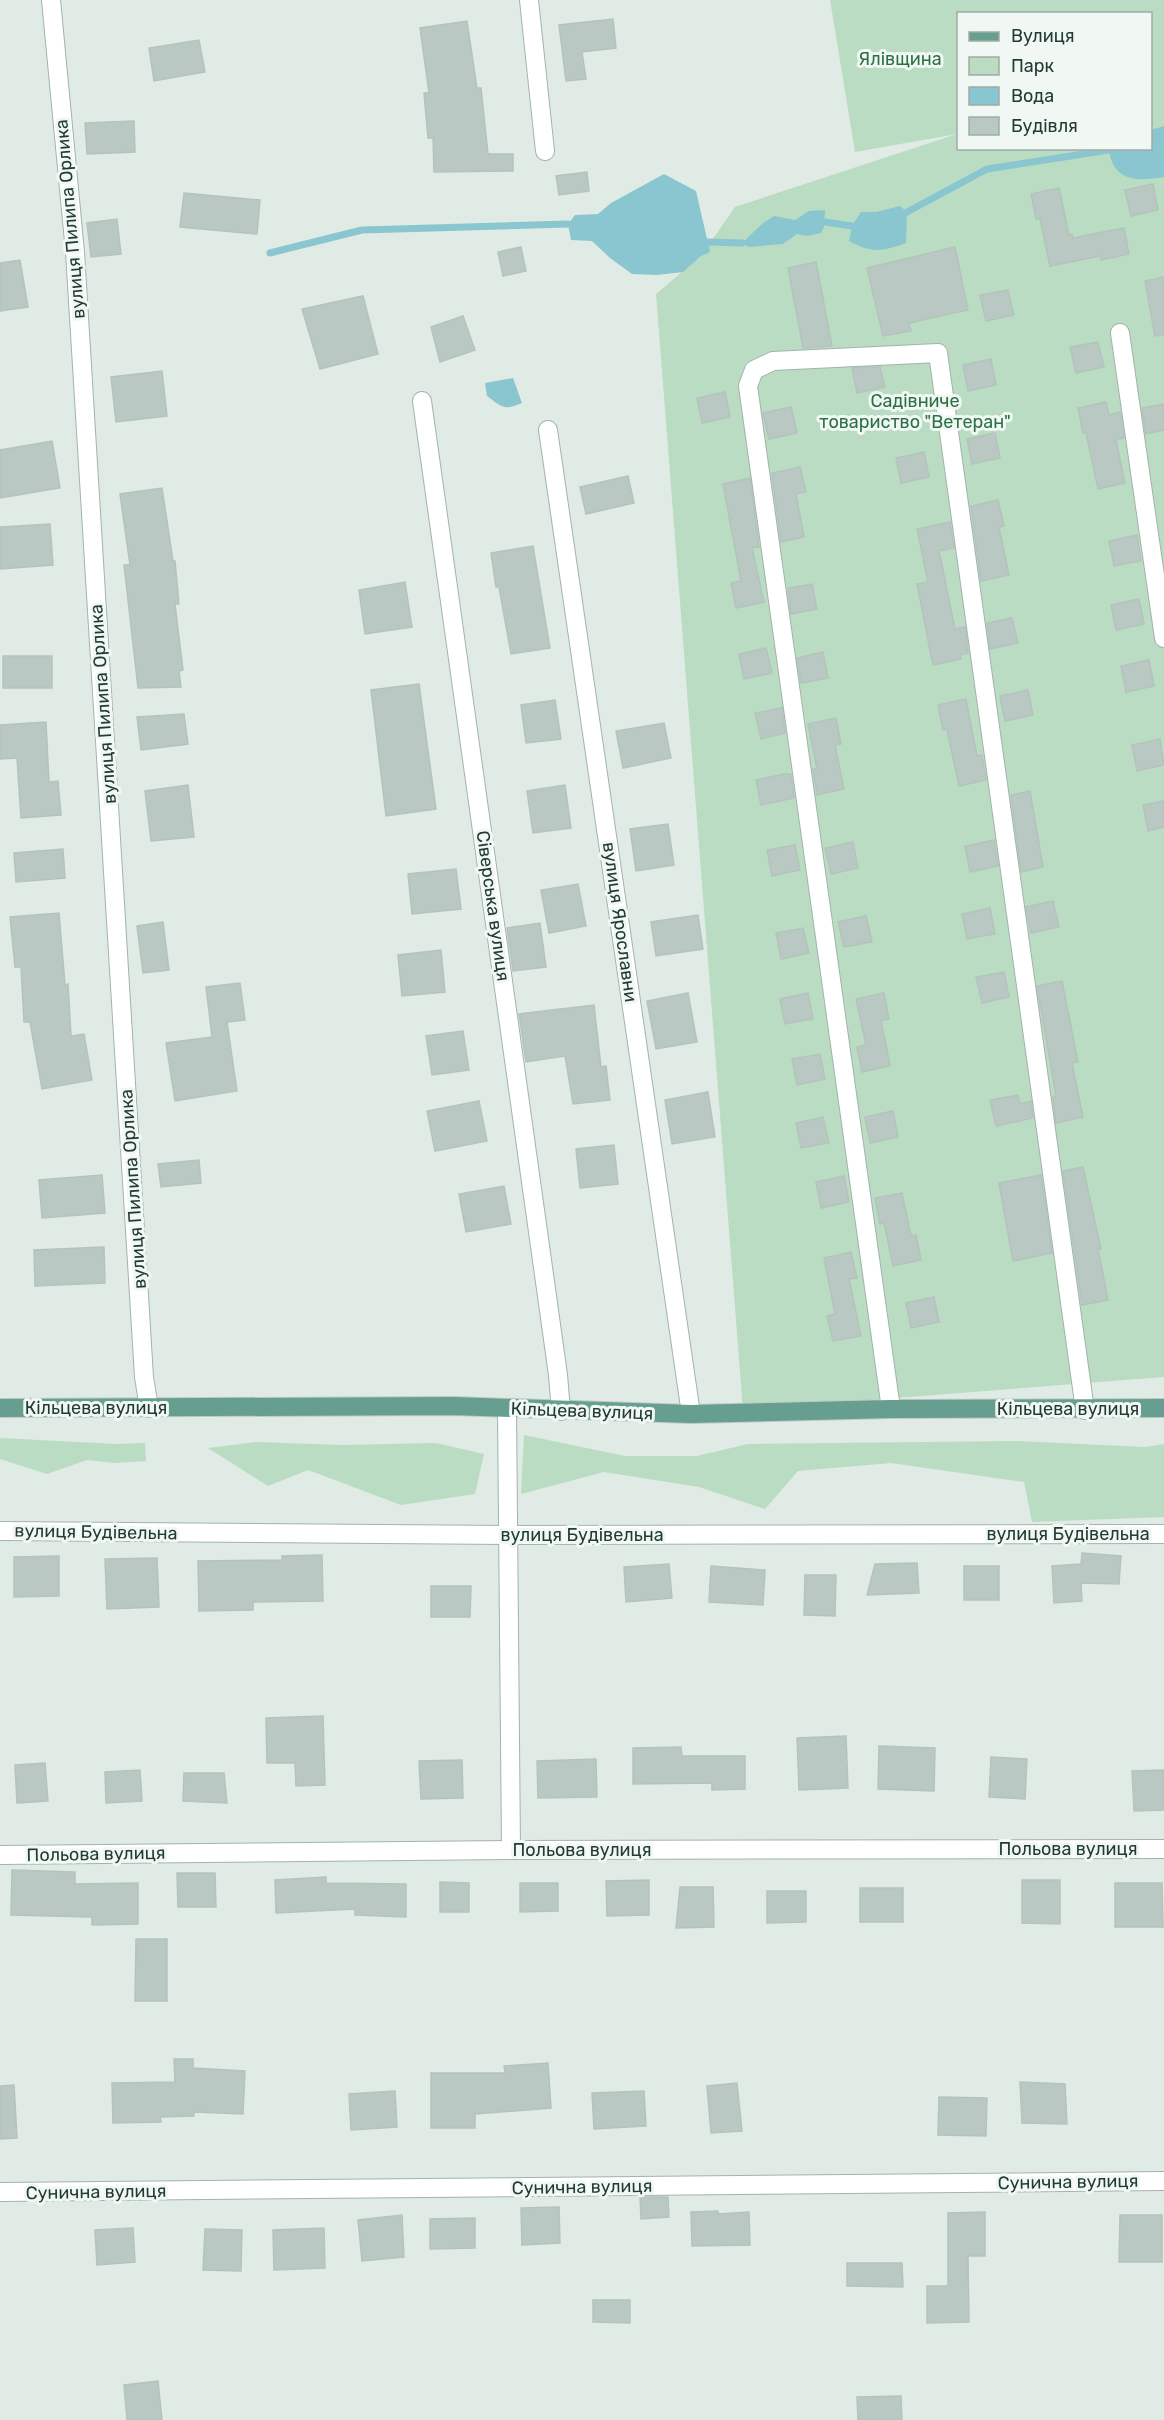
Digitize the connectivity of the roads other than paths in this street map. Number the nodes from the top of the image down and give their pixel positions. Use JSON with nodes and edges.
{"nodes":[{"id":1,"x":51,"y":0,"type":"edge"},
{"id":2,"x":529,"y":0,"type":"edge"},
{"id":3,"x":545,"y":151,"type":"dead end"},
{"id":4,"x":1120,"y":333,"type":"dead end"},
{"id":5,"x":422,"y":401,"type":"dead end"},
{"id":6,"x":549,"y":430,"type":"dead end"},
{"id":7,"x":1164,"y":638,"type":"edge"},
{"id":8,"x":0,"y":1408,"type":"edge"},
{"id":9,"x":149,"y":1408,"type":"junction"},
{"id":10,"x":1164,"y":1408,"type":"edge"},
{"id":11,"x":507,"y":1409,"type":"junction"},
{"id":12,"x":891,"y":1409,"type":"junction"},
{"id":13,"x":1085,"y":1410,"type":"junction"},
{"id":14,"x":561,"y":1411,"type":"junction"},
{"id":15,"x":691,"y":1414,"type":"junction"},
{"id":16,"x":0,"y":1531,"type":"edge"},
{"id":17,"x":1164,"y":1534,"type":"edge"},
{"id":18,"x":508,"y":1535,"type":"junction"},
{"id":19,"x":1164,"y":1849,"type":"edge"},
{"id":20,"x":511,"y":1850,"type":"junction"},
{"id":21,"x":0,"y":1855,"type":"edge"},
{"id":22,"x":1164,"y":2181,"type":"edge"},
{"id":23,"x":0,"y":2192,"type":"edge"}],
"edges":[{"from":1,"to":9,"type":"street","name":"вулиця Пилипа Орлика"},
{"from":2,"to":3,"type":"street"},
{"from":4,"to":7,"type":"street"},
{"from":5,"to":14,"type":"street","name":"Сіверська вулиця"},
{"from":6,"to":15,"type":"street","name":"вулиця Ярославни"},
{"from":8,"to":9,"type":"main road","name":"Кільцева вулиця"},
{"from":9,"to":11,"type":"main road","name":"Кільцева вулиця"},
{"from":10,"to":13,"type":"main road","name":"Кільцева вулиця"},
{"from":11,"to":14,"type":"main road","name":"Кільцева вулиця"},
{"from":11,"to":18,"type":"street"},
{"from":12,"to":13,"type":"main road","name":"Кільцева вулиця"},
{"from":12,"to":13,"type":"street"},
{"from":12,"to":15,"type":"main road","name":"Кільцева вулиця"},
{"from":14,"to":15,"type":"main road","name":"Кільцева вулиця"},
{"from":16,"to":18,"type":"street","name":"вулиця Будівельна"},
{"from":17,"to":18,"type":"street","name":"вулиця Будівельна"},
{"from":18,"to":20,"type":"street"},
{"from":19,"to":20,"type":"street","name":"Польова вулиця"},
{"from":20,"to":21,"type":"street","name":"Польова вулиця"},
{"from":22,"to":23,"type":"street","name":"Сунична вулиця"}]}
